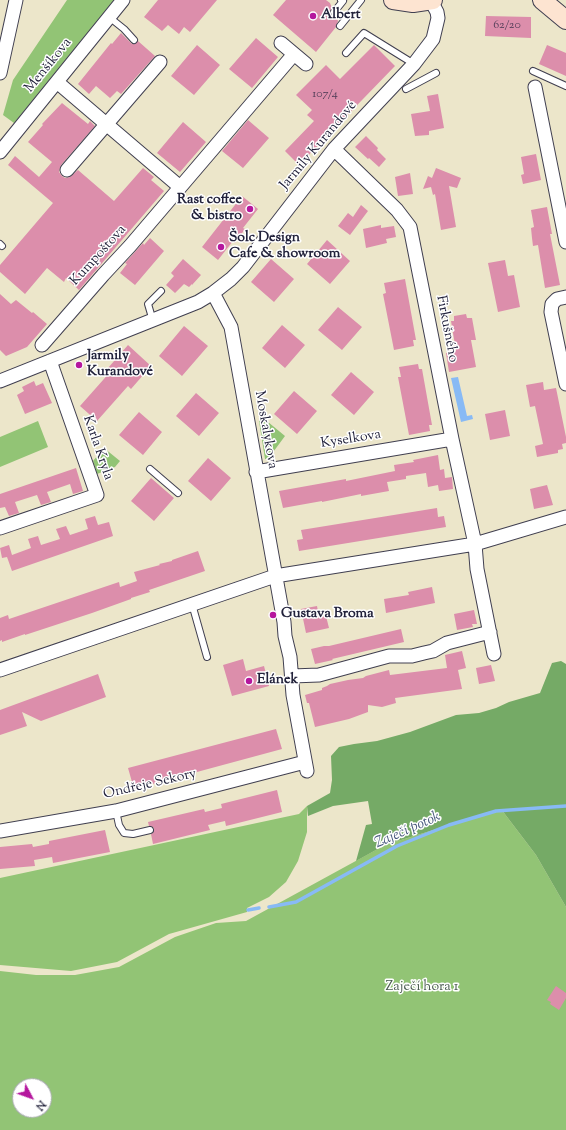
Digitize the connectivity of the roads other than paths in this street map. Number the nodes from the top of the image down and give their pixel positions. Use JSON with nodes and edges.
{"nodes":[{"id":1,"x":16,"y":0,"type":"edge"},
{"id":2,"x":123,"y":0,"type":"edge"},
{"id":3,"x":341,"y":0,"type":"edge"},
{"id":4,"x":361,"y":0,"type":"edge"},
{"id":5,"x":393,"y":0,"type":"edge"},
{"id":6,"x":432,"y":0,"type":"edge"},
{"id":7,"x":542,"y":0,"type":"edge"},
{"id":8,"x":334,"y":12,"type":"dead end"},
{"id":9,"x":109,"y":17,"type":"junction"},
{"id":10,"x":566,"y":20,"type":"edge"},
{"id":11,"x":340,"y":26,"type":"dead end"},
{"id":12,"x":134,"y":40,"type":"dead end"},
{"id":13,"x":281,"y":43,"type":"dead end"},
{"id":14,"x":346,"y":53,"type":"dead end"},
{"id":15,"x":294,"y":54,"type":"junction"},
{"id":16,"x":160,"y":62,"type":"dead end"},
{"id":17,"x":306,"y":64,"type":"dead end"},
{"id":18,"x":414,"y":64,"type":"junction"},
{"id":19,"x":533,"y":71,"type":"dead end"},
{"id":20,"x":0,"y":73,"type":"edge"},
{"id":21,"x":436,"y":73,"type":"dead end"},
{"id":22,"x":57,"y":82,"type":"junction"},
{"id":23,"x":566,"y":86,"type":"edge"},
{"id":24,"x":535,"y":87,"type":"dead end"},
{"id":25,"x":406,"y":89,"type":"dead end"},
{"id":26,"x":106,"y":124,"type":"junction"},
{"id":27,"x":334,"y":149,"type":"junction"},
{"id":28,"x":0,"y":152,"type":"edge"},
{"id":29,"x":67,"y":170,"type":"dead end"},
{"id":30,"x":180,"y":187,"type":"junction"},
{"id":31,"x":566,"y":242,"type":"edge"},
{"id":32,"x":161,"y":291,"type":"dead end"},
{"id":33,"x":213,"y":294,"type":"junction"},
{"id":34,"x":566,"y":297,"type":"edge"},
{"id":35,"x":153,"y":321,"type":"junction"},
{"id":36,"x":42,"y":345,"type":"dead end"},
{"id":37,"x":50,"y":361,"type":"junction"},
{"id":38,"x":0,"y":381,"type":"edge"},
{"id":39,"x":566,"y":384,"type":"edge"},
{"id":40,"x":452,"y":439,"type":"junction"},
{"id":41,"x":150,"y":469,"type":"dead end"},
{"id":42,"x":256,"y":472,"type":"junction"},
{"id":43,"x":178,"y":493,"type":"dead end"},
{"id":44,"x":566,"y":517,"type":"edge"},
{"id":45,"x":0,"y":528,"type":"edge"},
{"id":46,"x":475,"y":544,"type":"junction"},
{"id":47,"x":275,"y":576,"type":"junction"},
{"id":48,"x":192,"y":604,"type":"junction"},
{"id":49,"x":490,"y":632,"type":"junction"},
{"id":50,"x":494,"y":654,"type":"dead end"},
{"id":51,"x":207,"y":657,"type":"dead end"},
{"id":52,"x":0,"y":670,"type":"edge"},
{"id":53,"x":292,"y":676,"type":"junction"},
{"id":54,"x":116,"y":810,"type":"junction"},
{"id":55,"x":150,"y":830,"type":"dead end"},
{"id":56,"x":0,"y":831,"type":"edge"}],
"edges":[{"from":1,"to":20,"type":"street"},
{"from":2,"to":9,"type":"street","name":"Menšíkova"},
{"from":3,"to":8,"type":"lane"},
{"from":4,"to":11,"type":"lane"},
{"from":5,"to":6,"type":"street"},
{"from":6,"to":18,"type":"street","name":"Jarmily Kurandové"},
{"from":7,"to":10,"type":"street"},
{"from":9,"to":12,"type":"lane"},
{"from":9,"to":22,"type":"street","name":"Menšíkova"},
{"from":13,"to":15,"type":"street"},
{"from":14,"to":18,"type":"lane"},
{"from":15,"to":17,"type":"street"},
{"from":15,"to":30,"type":"street","name":"Kumpoštova"},
{"from":16,"to":26,"type":"street"},
{"from":18,"to":27,"type":"street","name":"Jarmily Kurandové"},
{"from":19,"to":23,"type":"lane"},
{"from":21,"to":25,"type":"lane"},
{"from":22,"to":26,"type":"street"},
{"from":22,"to":28,"type":"street","name":"Menšíkova"},
{"from":24,"to":31,"type":"street"},
{"from":26,"to":29,"type":"street"},
{"from":26,"to":30,"type":"street"},
{"from":27,"to":33,"type":"street","name":"Jarmily Kurandové"},
{"from":27,"to":40,"type":"street","name":"Firkušného"},
{"from":30,"to":36,"type":"street","name":"Kumpoštova"},
{"from":32,"to":35,"type":"lane"},
{"from":33,"to":35,"type":"street","name":"Jarmily Kurandové"},
{"from":33,"to":42,"type":"street","name":"Moskalykova"},
{"from":34,"to":39,"type":"street"},
{"from":35,"to":37,"type":"street","name":"Jarmily Kurandové"},
{"from":37,"to":38,"type":"street","name":"Jarmily Kurandové"},
{"from":37,"to":45,"type":"street","name":"Karla Kryla"},
{"from":40,"to":42,"type":"street","name":"Kyselkova"},
{"from":40,"to":46,"type":"street","name":"Firkušného"},
{"from":41,"to":43,"type":"lane"},
{"from":42,"to":47,"type":"street","name":"Moskalykova"},
{"from":44,"to":46,"type":"street"},
{"from":46,"to":47,"type":"street"},
{"from":46,"to":49,"type":"street"},
{"from":47,"to":48,"type":"street"},
{"from":47,"to":53,"type":"street"},
{"from":48,"to":51,"type":"lane"},
{"from":48,"to":52,"type":"street"},
{"from":49,"to":50,"type":"street"},
{"from":49,"to":53,"type":"street"},
{"from":53,"to":54,"type":"street","name":"Ondřeje Sekory"},
{"from":54,"to":55,"type":"lane"},
{"from":54,"to":56,"type":"street","name":"Ondřeje Sekory"}]}
